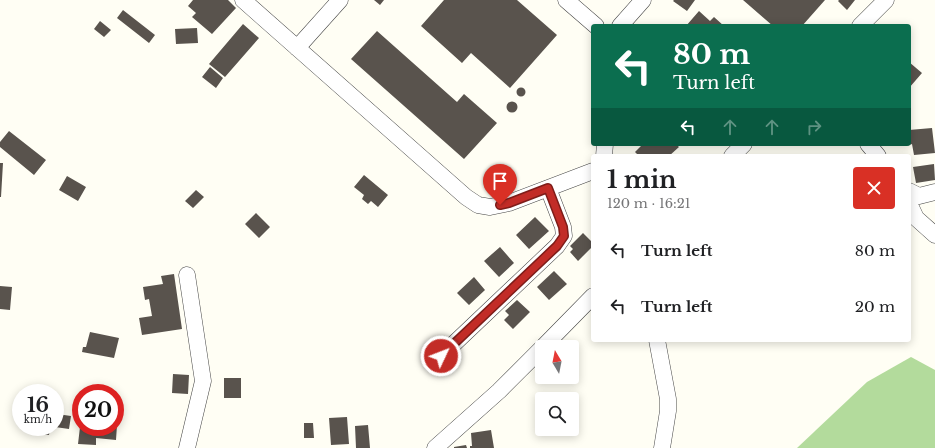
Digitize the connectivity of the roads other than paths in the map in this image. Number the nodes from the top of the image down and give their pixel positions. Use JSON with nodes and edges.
{"nodes":[{"id":1,"x":243,"y":0,"type":"edge"},
{"id":2,"x":340,"y":0,"type":"edge"},
{"id":3,"x":566,"y":0,"type":"edge"},
{"id":4,"x":643,"y":0,"type":"edge"},
{"id":5,"x":886,"y":0,"type":"edge"},
{"id":6,"x":594,"y":24,"type":"edge"},
{"id":7,"x":622,"y":24,"type":"edge"},
{"id":8,"x":862,"y":24,"type":"edge"},
{"id":9,"x":297,"y":48,"type":"junction"},
{"id":10,"x":742,"y":146,"type":"edge"},
{"id":11,"x":870,"y":146,"type":"edge"},
{"id":12,"x":734,"y":154,"type":"edge"},
{"id":13,"x":876,"y":154,"type":"edge"},
{"id":14,"x":591,"y":171,"type":"edge"},
{"id":15,"x":548,"y":188,"type":"junction"},
{"id":16,"x":911,"y":192,"type":"edge"},
{"id":17,"x":935,"y":192,"type":"edge"},
{"id":18,"x":911,"y":207,"type":"edge"},
{"id":19,"x":935,"y":235,"type":"edge"},
{"id":20,"x":187,"y":275,"type":"dead end"},
{"id":21,"x":591,"y":298,"type":"edge"},
{"id":22,"x":549,"y":340,"type":"edge"},
{"id":23,"x":657,"y":342,"type":"edge"},
{"id":24,"x":535,"y":354,"type":"edge"},
{"id":25,"x":441,"y":356,"type":"dead end"},
{"id":26,"x":188,"y":448,"type":"edge"},
{"id":27,"x":435,"y":448,"type":"edge"},
{"id":28,"x":662,"y":448,"type":"edge"}],
"edges":[{"from":1,"to":9,"type":"street"},
{"from":2,"to":9,"type":"street"},
{"from":3,"to":6,"type":"street"},
{"from":4,"to":7,"type":"street"},
{"from":5,"to":8,"type":"street"},
{"from":9,"to":15,"type":"street"},
{"from":10,"to":12,"type":"street"},
{"from":11,"to":13,"type":"street"},
{"from":14,"to":15,"type":"street"},
{"from":15,"to":25,"type":"street"},
{"from":16,"to":17,"type":"street"},
{"from":18,"to":19,"type":"street"},
{"from":20,"to":26,"type":"street"},
{"from":21,"to":22,"type":"street"},
{"from":23,"to":28,"type":"street"},
{"from":24,"to":27,"type":"street"}]}
